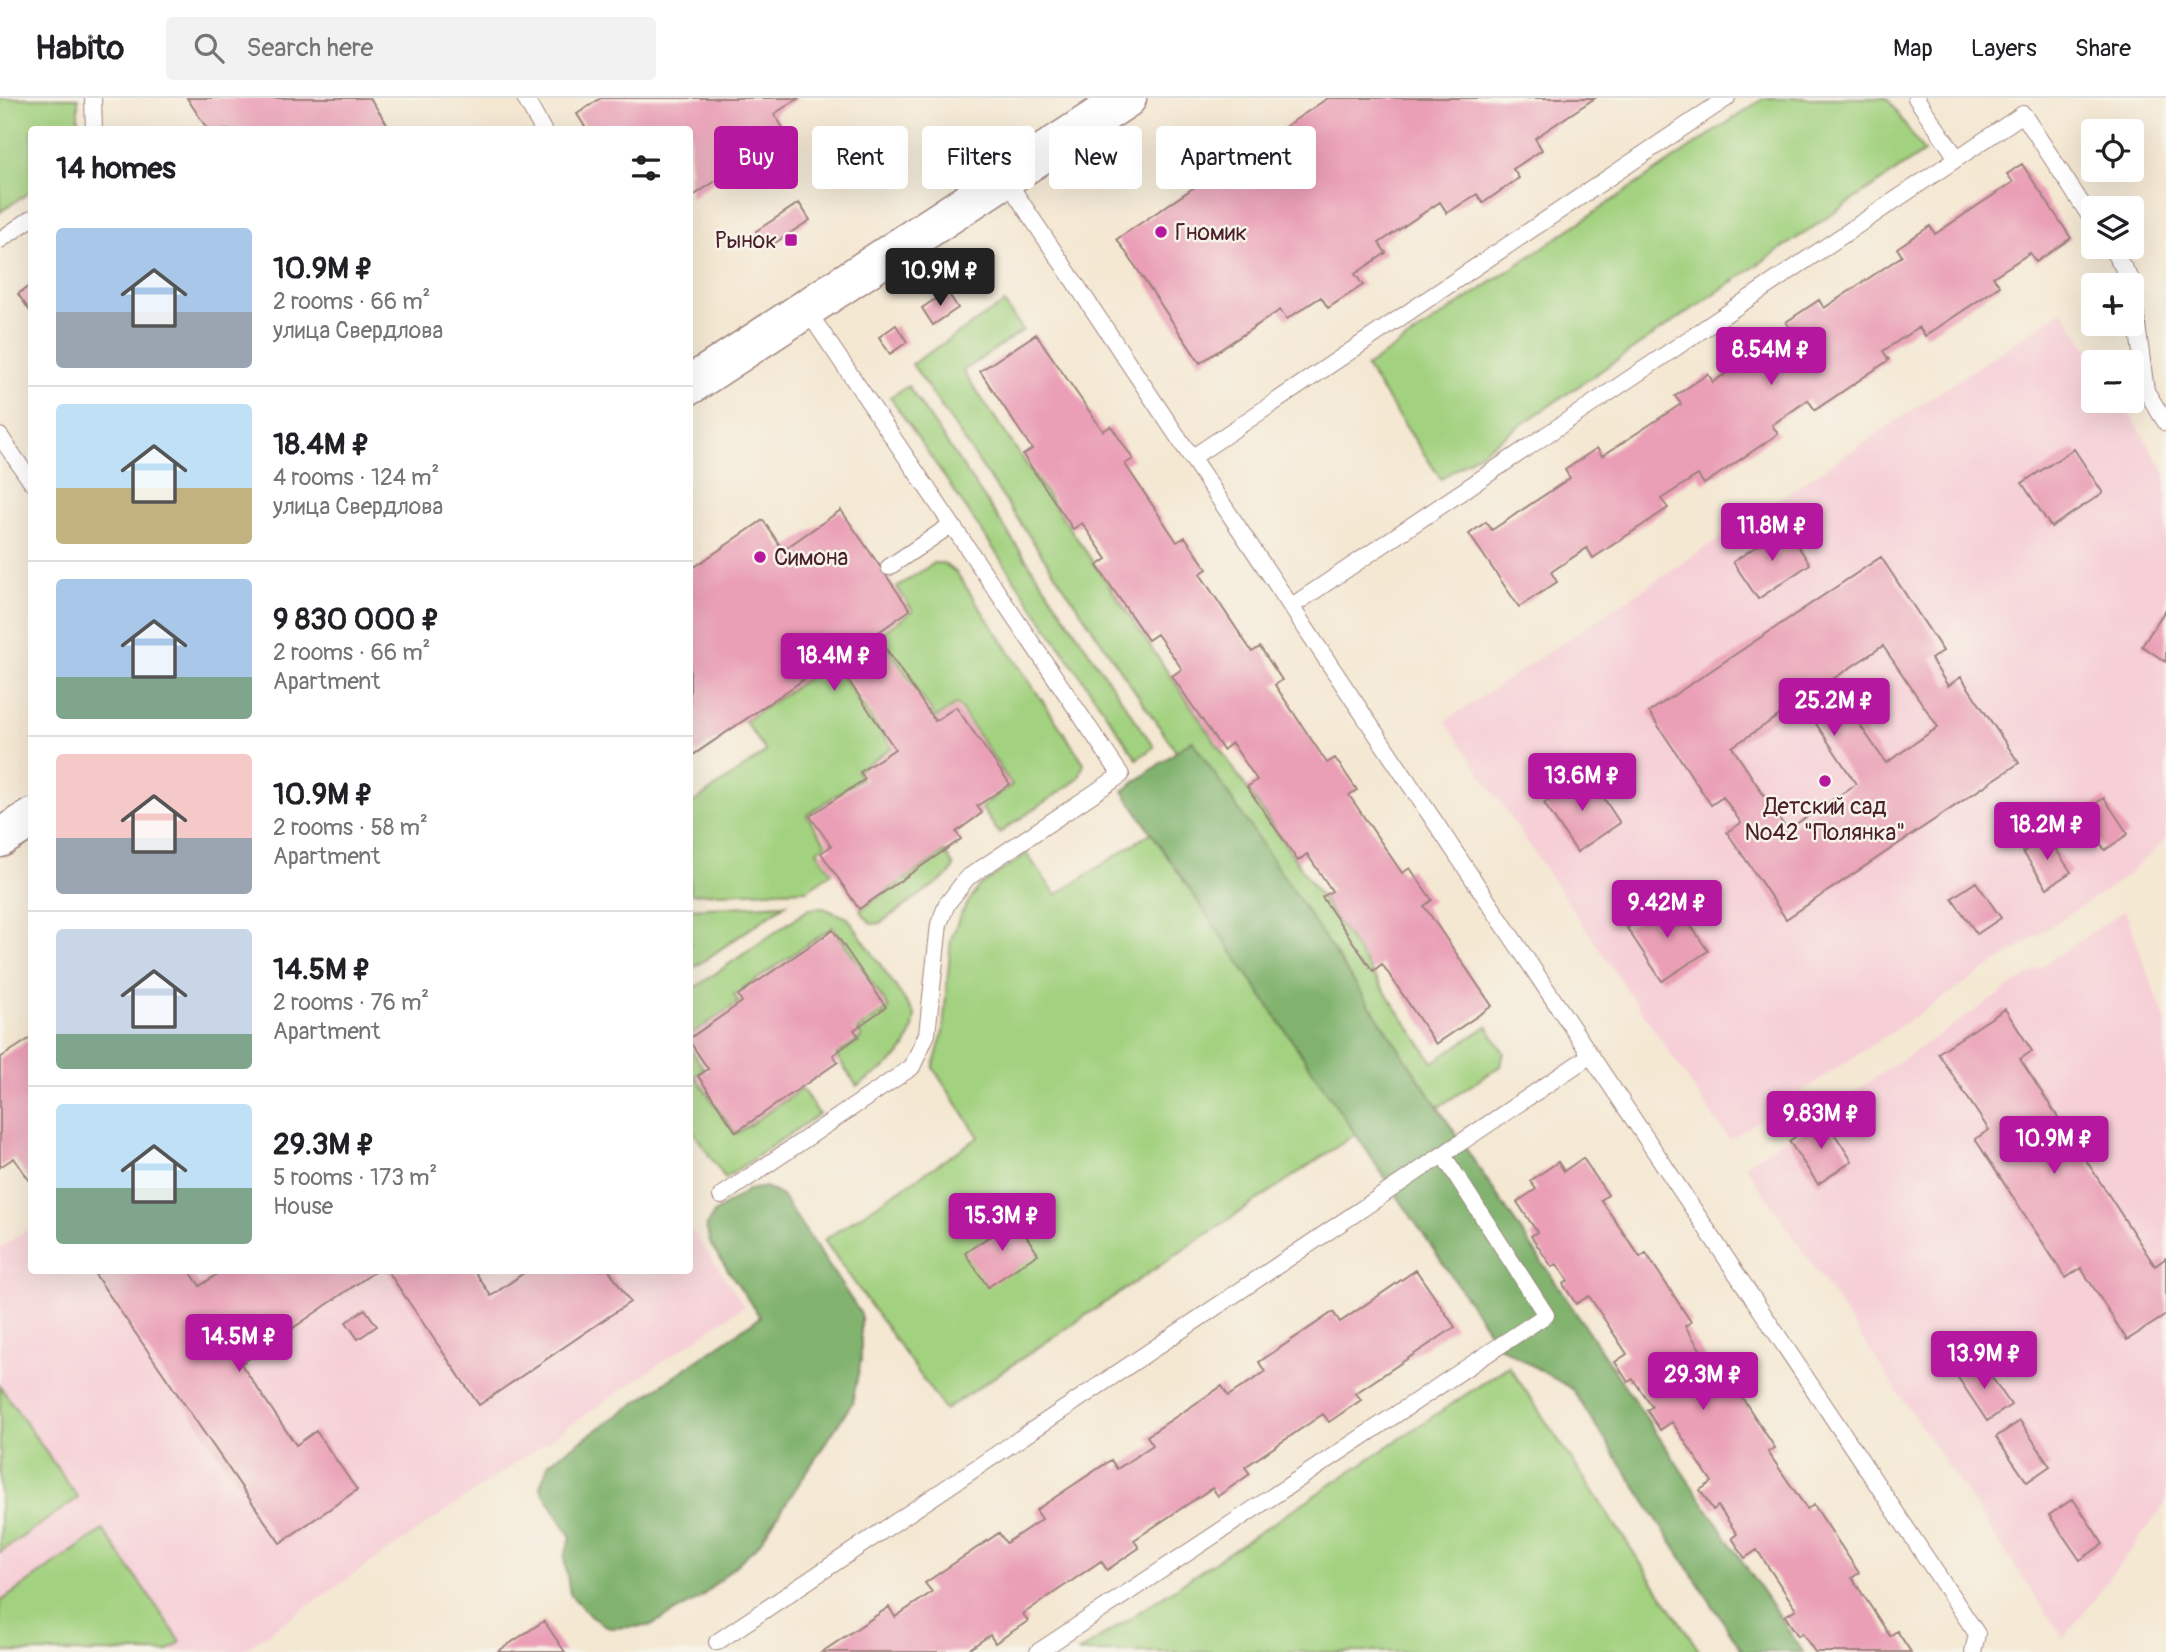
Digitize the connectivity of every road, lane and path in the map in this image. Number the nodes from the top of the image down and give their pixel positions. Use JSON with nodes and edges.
{"nodes":[{"id":1,"x":93,"y":98,"type":"edge"},
{"id":2,"x":528,"y":98,"type":"edge"},
{"id":3,"x":1127,"y":98,"type":"edge"},
{"id":4,"x":1727,"y":98,"type":"edge"},
{"id":5,"x":1916,"y":98,"type":"edge"},
{"id":6,"x":94,"y":126,"type":"edge"},
{"id":7,"x":541,"y":126,"type":"edge"},
{"id":8,"x":1035,"y":158,"type":"edge"},
{"id":9,"x":1957,"y":158,"type":"junction"},
{"id":10,"x":988,"y":189,"type":"edge"},
{"id":11,"x":1012,"y":189,"type":"edge"},
{"id":12,"x":2081,"y":203,"type":"edge"},
{"id":13,"x":28,"y":221,"type":"edge"},
{"id":14,"x":0,"y":240,"type":"edge"},
{"id":15,"x":2118,"y":259,"type":"edge"},
{"id":16,"x":806,"y":309,"type":"junction"},
{"id":17,"x":693,"y":383,"type":"edge"},
{"id":18,"x":2166,"y":424,"type":"edge"},
{"id":19,"x":0,"y":436,"type":"edge"},
{"id":20,"x":1193,"y":457,"type":"junction"},
{"id":21,"x":28,"y":477,"type":"edge"},
{"id":22,"x":951,"y":525,"type":"junction"},
{"id":23,"x":889,"y":567,"type":"dead end"},
{"id":24,"x":1292,"y":606,"type":"junction"},
{"id":25,"x":28,"y":820,"type":"edge"},
{"id":26,"x":0,"y":838,"type":"edge"},
{"id":27,"x":1591,"y":1055,"type":"junction"},
{"id":28,"x":1443,"y":1155,"type":"junction"},
{"id":29,"x":721,"y":1196,"type":"dead end"},
{"id":30,"x":717,"y":1642,"type":"dead end"},
{"id":31,"x":1038,"y":1652,"type":"edge"},
{"id":32,"x":1973,"y":1652,"type":"edge"}],
"edges":[{"from":1,"to":6,"type":"lane"},
{"from":2,"to":7,"type":"lane"},
{"from":3,"to":8,"type":"main road"},
{"from":4,"to":20,"type":"lane"},
{"from":5,"to":9,"type":"lane"},
{"from":9,"to":12,"type":"lane"},
{"from":9,"to":24,"type":"lane"},
{"from":10,"to":16,"type":"main road"},
{"from":11,"to":20,"type":"lane"},
{"from":13,"to":14,"type":"lane"},
{"from":15,"to":18,"type":"lane"},
{"from":16,"to":17,"type":"main road"},
{"from":16,"to":22,"type":"lane"},
{"from":19,"to":21,"type":"lane"},
{"from":20,"to":24,"type":"lane"},
{"from":22,"to":23,"type":"lane"},
{"from":22,"to":29,"type":"lane"},
{"from":24,"to":27,"type":"lane"},
{"from":25,"to":26,"type":"main road"},
{"from":27,"to":28,"type":"lane"},
{"from":27,"to":32,"type":"lane"},
{"from":28,"to":30,"type":"lane"},
{"from":28,"to":31,"type":"lane"}]}
